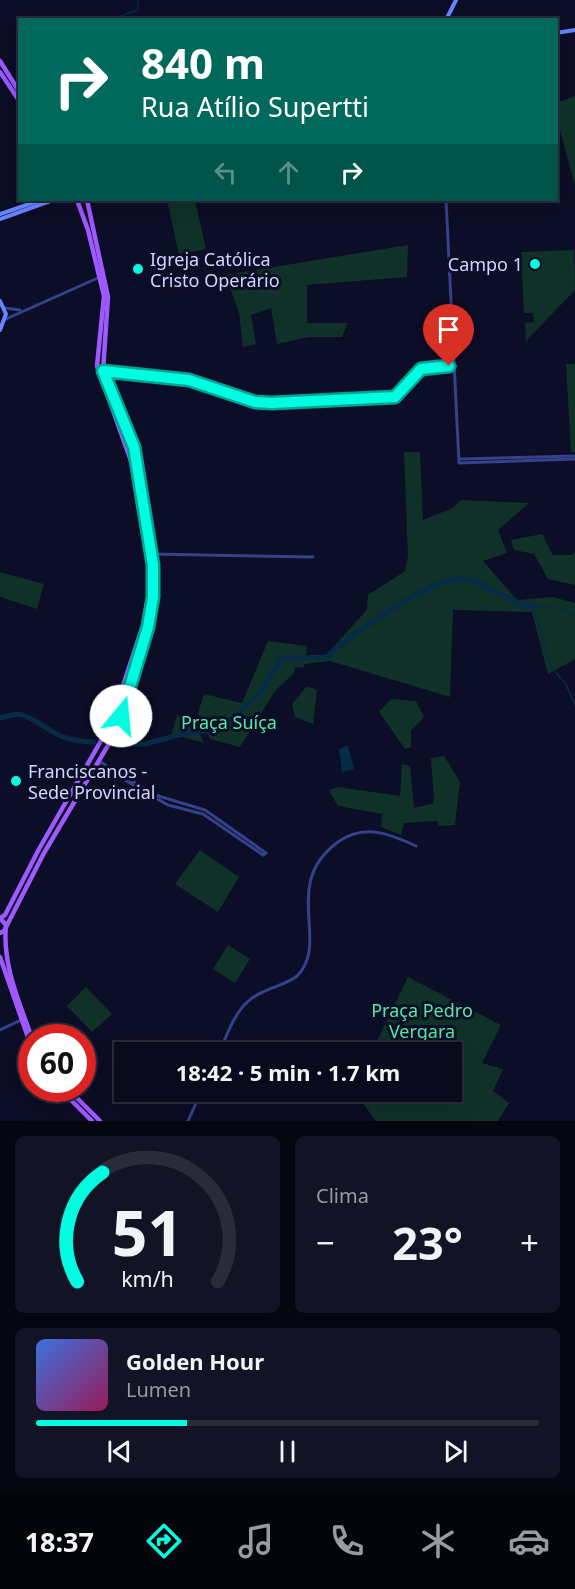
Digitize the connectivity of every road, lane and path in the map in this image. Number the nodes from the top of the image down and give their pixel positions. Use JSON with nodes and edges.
{"nodes":[{"id":1,"x":456,"y":0,"type":"edge"},
{"id":2,"x":447,"y":18,"type":"edge"},
{"id":3,"x":575,"y":30,"type":"edge"},
{"id":4,"x":558,"y":33,"type":"edge"},
{"id":5,"x":0,"y":62,"type":"edge"},
{"id":6,"x":0,"y":72,"type":"edge"},
{"id":7,"x":18,"y":90,"type":"edge"},
{"id":8,"x":18,"y":99,"type":"edge"},
{"id":9,"x":37,"y":201,"type":"edge"},
{"id":10,"x":50,"y":201,"type":"edge"},
{"id":11,"x":77,"y":201,"type":"edge"},
{"id":12,"x":87,"y":201,"type":"edge"},
{"id":13,"x":446,"y":201,"type":"edge"},
{"id":14,"x":0,"y":214,"type":"edge"},
{"id":15,"x":0,"y":219,"type":"edge"},
{"id":16,"x":104,"y":267,"type":"junction"},
{"id":17,"x":100,"y":277,"type":"junction"},
{"id":18,"x":0,"y":301,"type":"edge"},
{"id":19,"x":2,"y":308,"type":"edge"},
{"id":20,"x":22,"y":310,"type":"junction"},
{"id":21,"x":6,"y":319,"type":"junction"},
{"id":22,"x":0,"y":320,"type":"edge"},
{"id":23,"x":0,"y":330,"type":"edge"},
{"id":24,"x":456,"y":366,"type":"junction"},
{"id":25,"x":103,"y":371,"type":"junction"},
{"id":26,"x":128,"y":439,"type":"junction"},
{"id":27,"x":575,"y":458,"type":"edge"},
{"id":28,"x":135,"y":465,"type":"junction"},
{"id":29,"x":149,"y":554,"type":"junction"},
{"id":30,"x":314,"y":557,"type":"dead end"},
{"id":31,"x":98,"y":763,"type":"junction"},
{"id":32,"x":89,"y":765,"type":"junction"},
{"id":33,"x":59,"y":815,"type":"junction"},
{"id":34,"x":61,"y":823,"type":"junction"},
{"id":35,"x":249,"y":844,"type":"junction"},
{"id":36,"x":416,"y":846,"type":"dead end"},
{"id":37,"x":0,"y":918,"type":"edge"},
{"id":38,"x":6,"y":928,"type":"junction"},
{"id":39,"x":0,"y":933,"type":"edge"},
{"id":40,"x":0,"y":957,"type":"edge"},
{"id":41,"x":21,"y":1020,"type":"junction"},
{"id":42,"x":23,"y":1024,"type":"edge"},
{"id":43,"x":27,"y":1024,"type":"edge"},
{"id":44,"x":0,"y":1030,"type":"edge"},
{"id":45,"x":224,"y":1042,"type":"edge"},
{"id":46,"x":73,"y":1102,"type":"edge"},
{"id":47,"x":81,"y":1102,"type":"edge"},
{"id":48,"x":197,"y":1102,"type":"edge"},
{"id":49,"x":92,"y":1121,"type":"edge"},
{"id":50,"x":100,"y":1121,"type":"edge"},
{"id":51,"x":188,"y":1121,"type":"edge"}],
"edges":[{"from":1,"to":2,"type":"main road"},
{"from":3,"to":4,"type":"main road"},
{"from":5,"to":7,"type":"main road"},
{"from":6,"to":8,"type":"main road"},
{"from":9,"to":14,"type":"main road"},
{"from":10,"to":15,"type":"main road"},
{"from":11,"to":17,"type":"main road"},
{"from":12,"to":16,"type":"main road"},
{"from":13,"to":24,"type":"street"},
{"from":16,"to":17,"type":"street"},
{"from":16,"to":25,"type":"main road"},
{"from":17,"to":20,"type":"street"},
{"from":17,"to":26,"type":"main road"},
{"from":18,"to":19,"type":"main road"},
{"from":19,"to":20,"type":"street"},
{"from":19,"to":21,"type":"main road"},
{"from":20,"to":21,"type":"street"},
{"from":21,"to":22,"type":"main road"},
{"from":21,"to":23,"type":"main road"},
{"from":24,"to":25,"type":"street"},
{"from":24,"to":27,"type":"street"},
{"from":25,"to":26,"type":"main road"},
{"from":26,"to":28,"type":"main road"},
{"from":28,"to":29,"type":"main road"},
{"from":28,"to":29,"type":"main road"},
{"from":29,"to":30,"type":"street"},
{"from":29,"to":31,"type":"main road"},
{"from":29,"to":32,"type":"main road"},
{"from":31,"to":32,"type":"main road"},
{"from":31,"to":34,"type":"main road"},
{"from":31,"to":35,"type":"street"},
{"from":32,"to":33,"type":"main road"},
{"from":33,"to":34,"type":"main road"},
{"from":33,"to":37,"type":"main road"},
{"from":34,"to":38,"type":"main road"},
{"from":35,"to":35,"type":"street"},
{"from":36,"to":45,"type":"street"},
{"from":37,"to":38,"type":"main road"},
{"from":38,"to":39,"type":"main road"},
{"from":38,"to":43,"type":"main road"},
{"from":40,"to":41,"type":"main road"},
{"from":41,"to":42,"type":"main road"},
{"from":41,"to":44,"type":"street"},
{"from":46,"to":49,"type":"main road"},
{"from":47,"to":50,"type":"main road"},
{"from":48,"to":51,"type":"street"}]}
